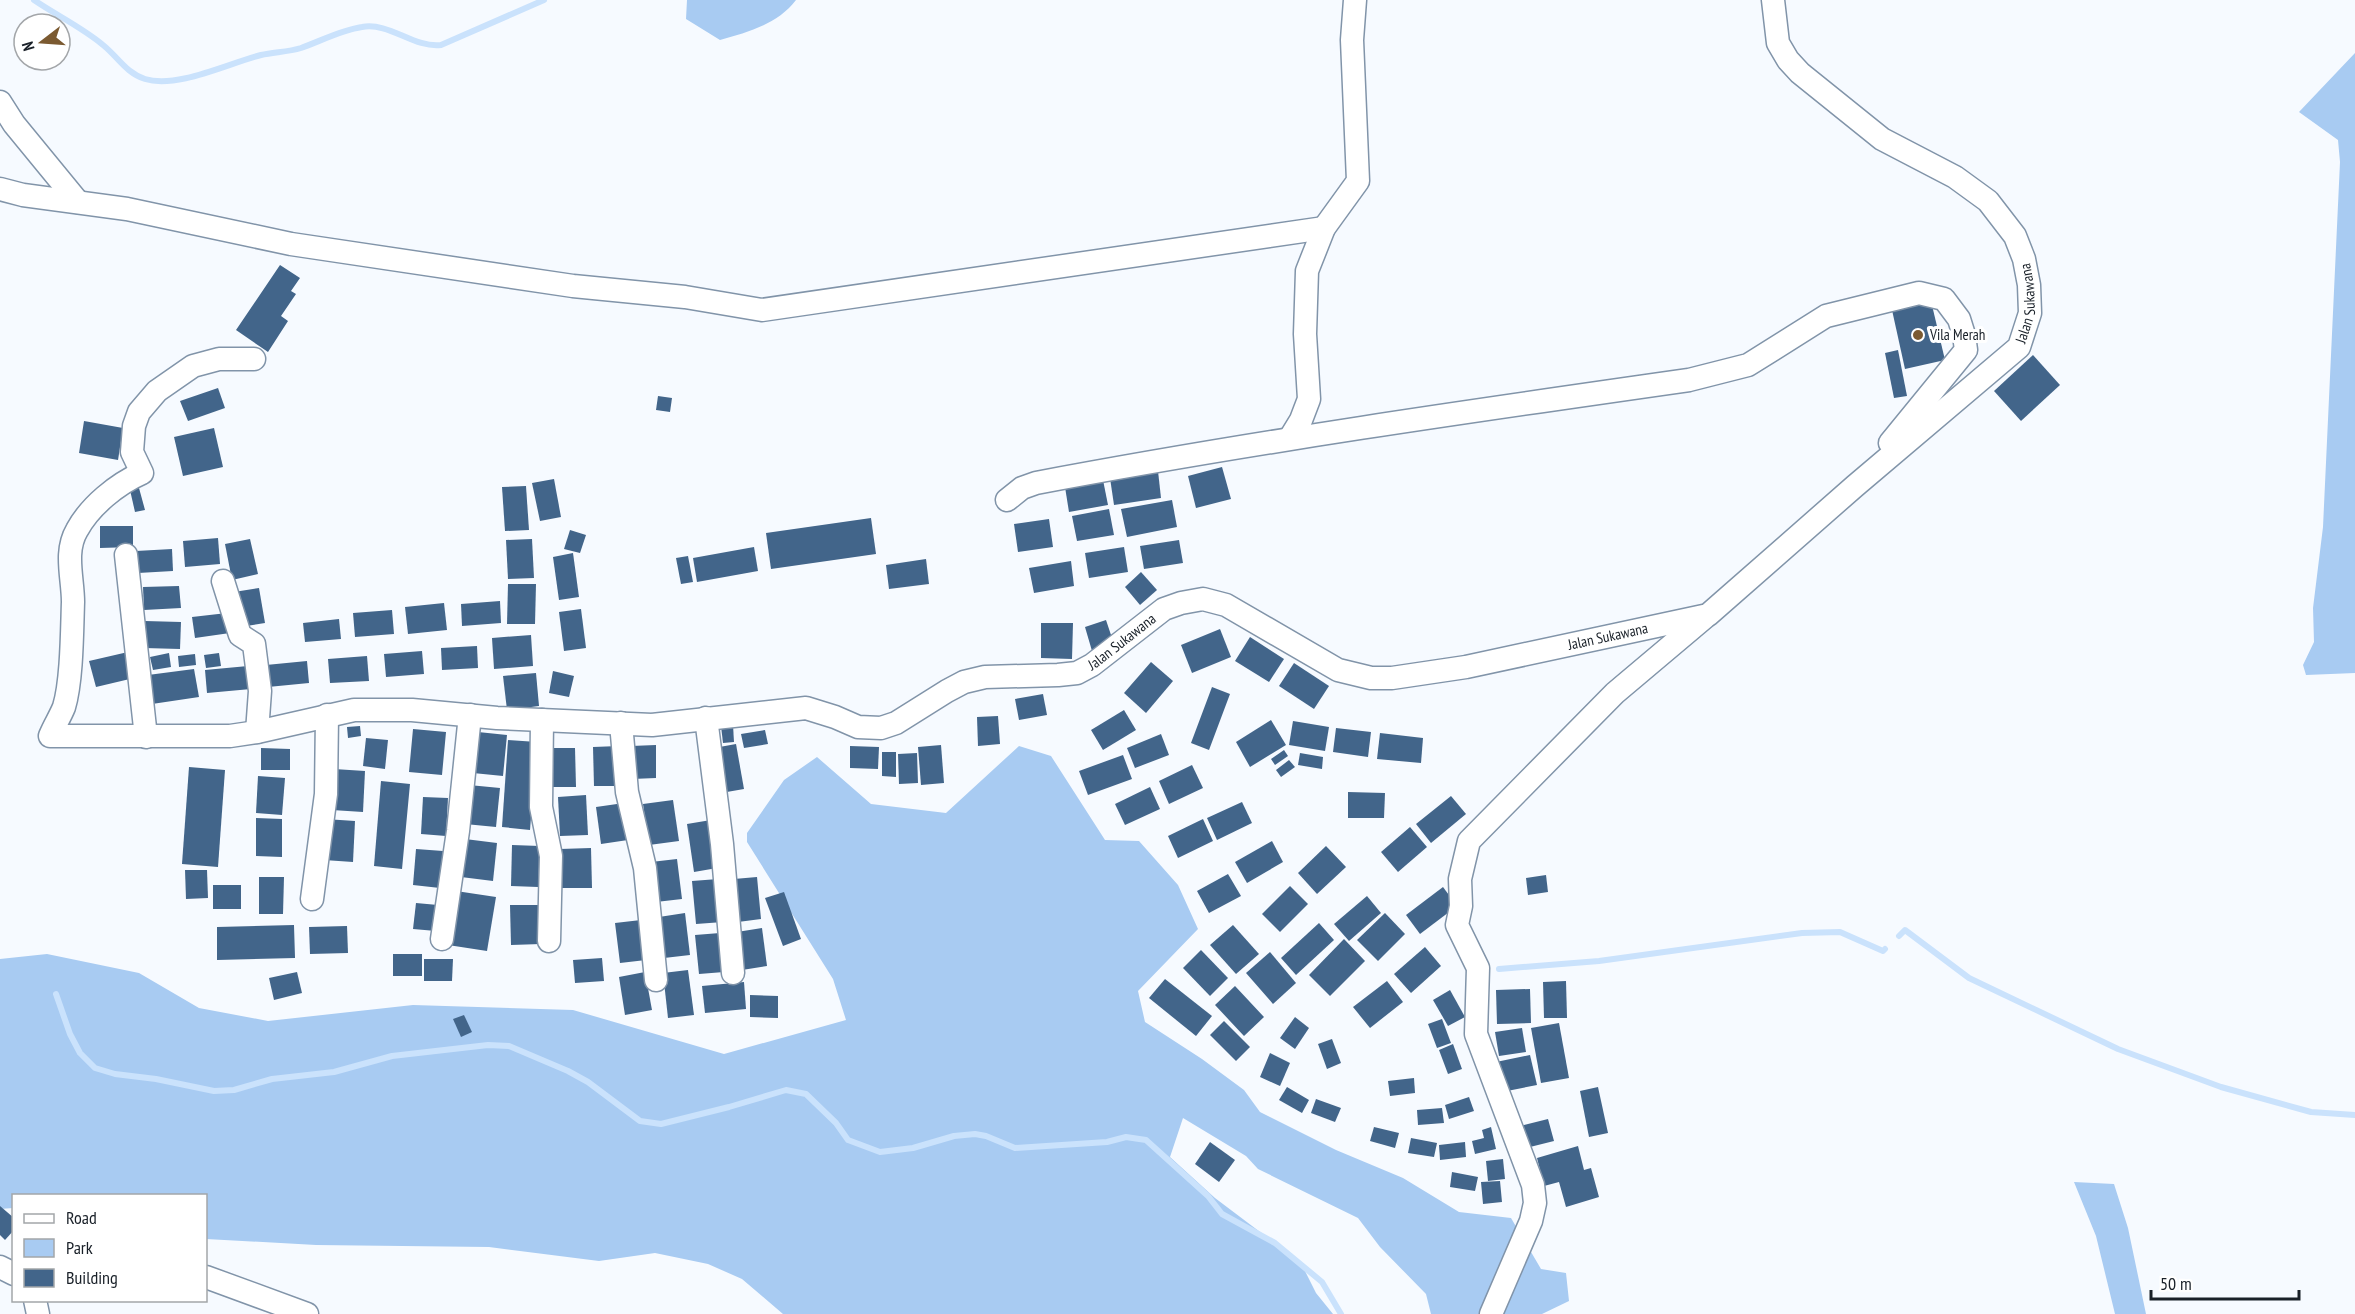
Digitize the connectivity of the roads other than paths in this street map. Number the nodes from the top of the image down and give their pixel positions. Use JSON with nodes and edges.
{"nodes":[{"id":1,"x":1355,"y":0,"type":"edge"},
{"id":2,"x":1773,"y":0,"type":"edge"},
{"id":3,"x":0,"y":102,"type":"edge"},
{"id":4,"x":0,"y":189,"type":"edge"},
{"id":5,"x":78,"y":202,"type":"junction"},
{"id":6,"x":1324,"y":228,"type":"junction"},
{"id":7,"x":254,"y":359,"type":"dead end"},
{"id":8,"x":1290,"y":438,"type":"junction"},
{"id":9,"x":1854,"y":486,"type":"junction"},
{"id":10,"x":1007,"y":500,"type":"dead end"},
{"id":11,"x":126,"y":555,"type":"dead end"},
{"id":12,"x":222,"y":581,"type":"dead end"},
{"id":13,"x":1708,"y":615,"type":"junction"},
{"id":14,"x":327,"y":715,"type":"junction"},
{"id":15,"x":470,"y":715,"type":"junction"},
{"id":16,"x":698,"y":719,"type":"junction"},
{"id":17,"x":542,"y":720,"type":"junction"},
{"id":18,"x":621,"y":723,"type":"junction"},
{"id":19,"x":257,"y":732,"type":"junction"},
{"id":20,"x":146,"y":737,"type":"junction"},
{"id":21,"x":312,"y":898,"type":"dead end"},
{"id":22,"x":442,"y":939,"type":"dead end"},
{"id":23,"x":549,"y":941,"type":"dead end"},
{"id":24,"x":733,"y":973,"type":"dead end"},
{"id":25,"x":656,"y":980,"type":"dead end"},
{"id":26,"x":207,"y":1277,"type":"edge"},
{"id":27,"x":307,"y":1314,"type":"edge"},
{"id":28,"x":1491,"y":1314,"type":"edge"}],
"edges":[{"from":1,"to":6,"type":"street"},
{"from":2,"to":9,"type":"street","name":"Jalan Sukawana"},
{"from":3,"to":5,"type":"street"},
{"from":4,"to":5,"type":"street"},
{"from":5,"to":6,"type":"street"},
{"from":6,"to":8,"type":"street"},
{"from":7,"to":20,"type":"street","name":"Jalan Sukawana"},
{"from":8,"to":9,"type":"street"},
{"from":8,"to":10,"type":"street"},
{"from":9,"to":13,"type":"street","name":"Jalan Sukawana"},
{"from":11,"to":20,"type":"street"},
{"from":12,"to":19,"type":"street"},
{"from":13,"to":16,"type":"street","name":"Jalan Sukawana"},
{"from":13,"to":28,"type":"street"},
{"from":14,"to":15,"type":"street","name":"Jalan Sukawana"},
{"from":14,"to":19,"type":"street","name":"Jalan Sukawana"},
{"from":14,"to":21,"type":"street"},
{"from":15,"to":17,"type":"street","name":"Jalan Sukawana"},
{"from":15,"to":22,"type":"street"},
{"from":16,"to":18,"type":"street","name":"Jalan Sukawana"},
{"from":16,"to":24,"type":"street"},
{"from":17,"to":18,"type":"street","name":"Jalan Sukawana"},
{"from":17,"to":23,"type":"street"},
{"from":18,"to":25,"type":"street"},
{"from":19,"to":20,"type":"street","name":"Jalan Sukawana"},
{"from":26,"to":27,"type":"street"}]}
